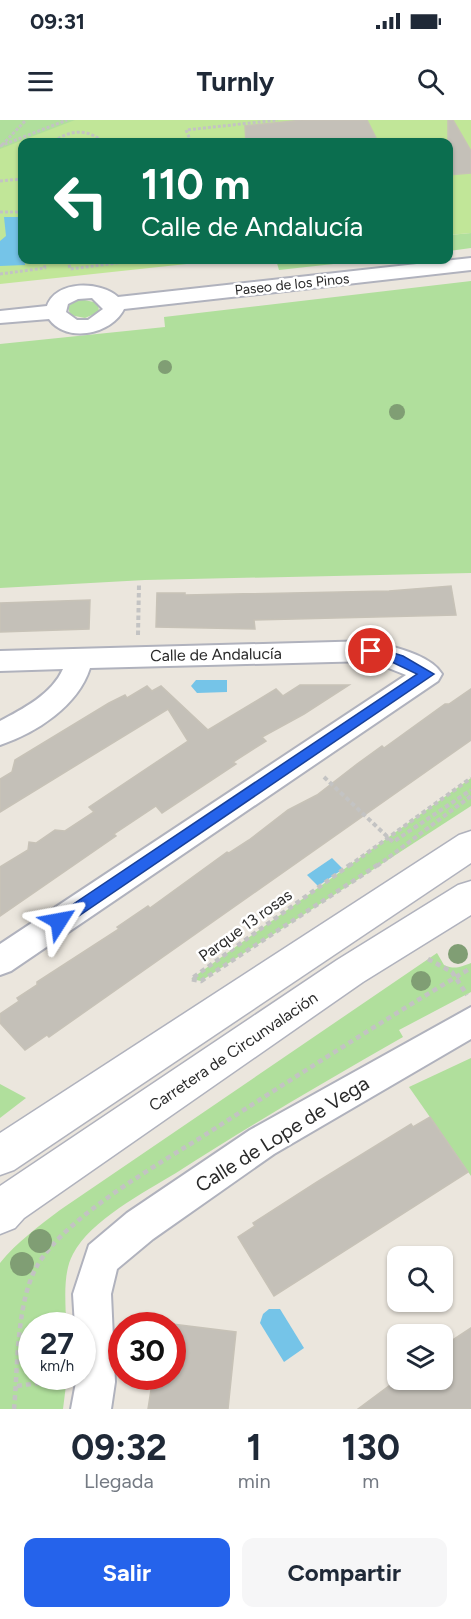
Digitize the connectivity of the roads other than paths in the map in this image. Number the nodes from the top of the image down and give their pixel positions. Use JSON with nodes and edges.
{"nodes":[{"id":1,"x":471,"y":264,"type":"edge"},
{"id":2,"x":113,"y":304,"type":"junction"},
{"id":3,"x":55,"y":312,"type":"junction"},
{"id":4,"x":0,"y":318,"type":"edge"},
{"id":5,"x":80,"y":658,"type":"junction"},
{"id":6,"x":0,"y":661,"type":"edge"},
{"id":7,"x":0,"y":734,"type":"edge"},
{"id":8,"x":471,"y":845,"type":"edge"},
{"id":9,"x":471,"y":896,"type":"edge"},
{"id":10,"x":0,"y":961,"type":"edge"},
{"id":11,"x":470,"y":1010,"type":"edge"},
{"id":12,"x":0,"y":1156,"type":"edge"},
{"id":13,"x":0,"y":1213,"type":"edge"},
{"id":14,"x":91,"y":1409,"type":"edge"}],
"edges":[{"from":1,"to":2,"type":"street","name":"Paseo de los Pinos"},
{"from":2,"to":3,"type":"street","name":"Paseo de los Pinos"},
{"from":2,"to":3,"type":"street"},
{"from":3,"to":4,"type":"street"},
{"from":5,"to":6,"type":"street","name":"Calle de Andalucía"},
{"from":5,"to":7,"type":"street"},
{"from":5,"to":10,"type":"street","name":"Calle de Andalucía"},
{"from":8,"to":12,"type":"main road"},
{"from":9,"to":13,"type":"main road","name":"Carretera de Circunvalación"},
{"from":11,"to":14,"type":"street","name":"Calle de Lope de Vega"}]}
